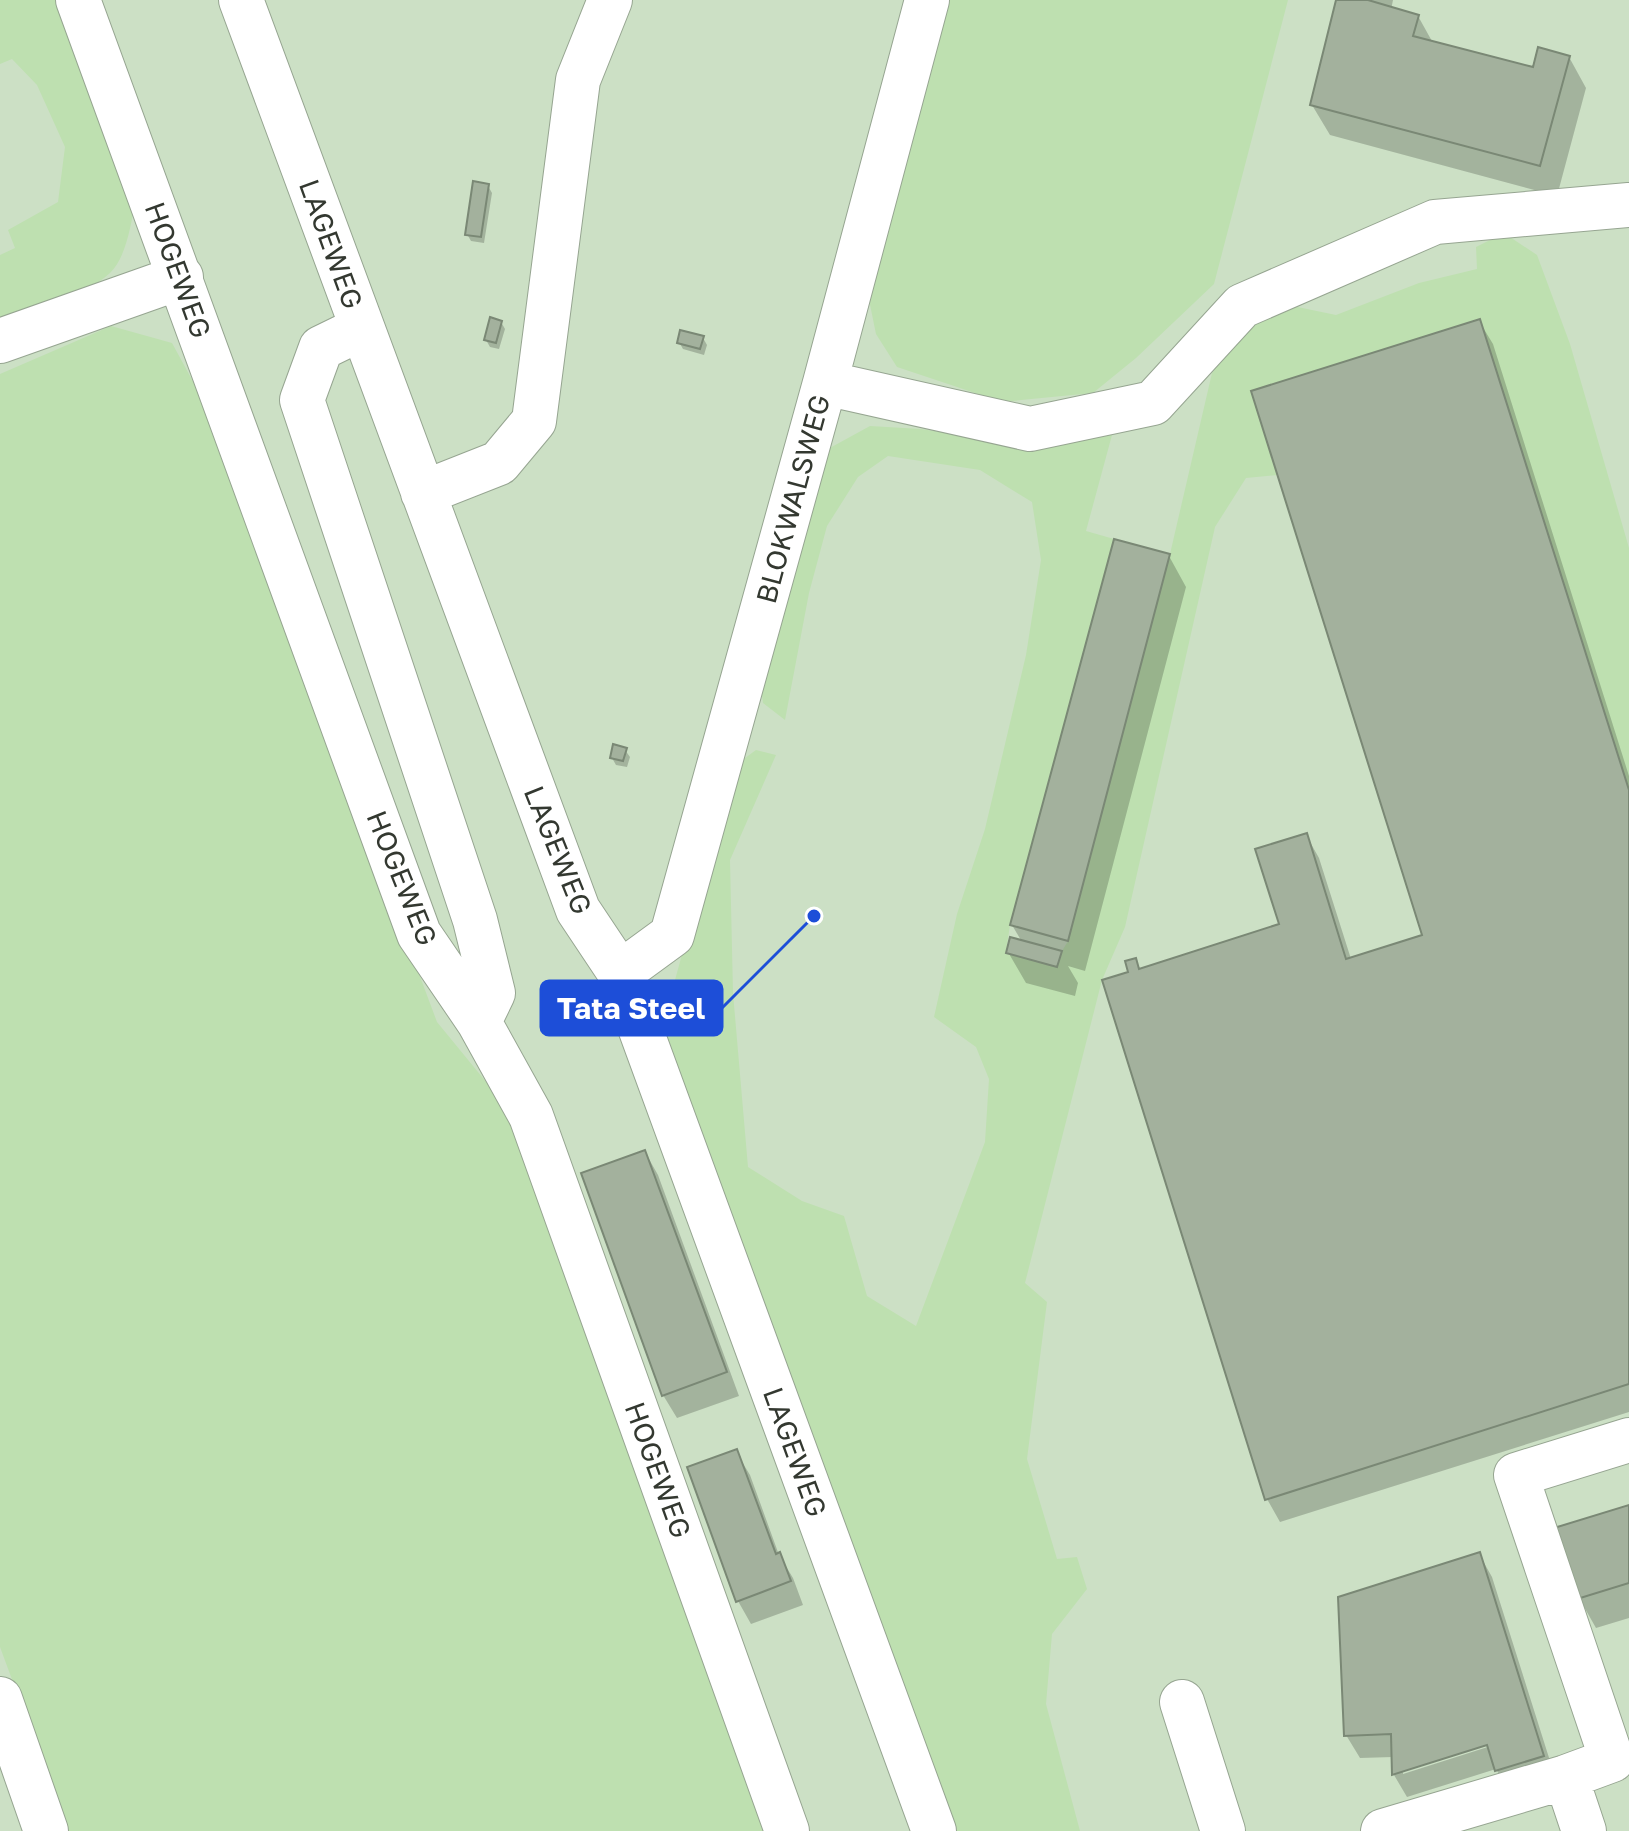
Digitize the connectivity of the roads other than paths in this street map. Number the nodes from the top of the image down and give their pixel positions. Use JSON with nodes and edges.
{"nodes":[{"id":1,"x":78,"y":0,"type":"edge"},
{"id":2,"x":241,"y":0,"type":"edge"},
{"id":3,"x":610,"y":0,"type":"edge"},
{"id":4,"x":927,"y":0,"type":"edge"},
{"id":5,"x":1629,"y":205,"type":"edge"},
{"id":6,"x":181,"y":277,"type":"junction"},
{"id":7,"x":362,"y":328,"type":"junction"},
{"id":8,"x":0,"y":341,"type":"edge"},
{"id":9,"x":825,"y":383,"type":"junction"},
{"id":10,"x":423,"y":493,"type":"junction"},
{"id":11,"x":620,"y":973,"type":"junction"},
{"id":12,"x":479,"y":1022,"type":"junction"},
{"id":13,"x":1629,"y":1440,"type":"edge"},
{"id":14,"x":0,"y":1699,"type":"edge"},
{"id":15,"x":1182,"y":1702,"type":"dead end"},
{"id":16,"x":1566,"y":1777,"type":"junction"},
{"id":17,"x":46,"y":1831,"type":"edge"},
{"id":18,"x":787,"y":1831,"type":"edge"},
{"id":19,"x":934,"y":1831,"type":"edge"},
{"id":20,"x":1223,"y":1831,"type":"edge"},
{"id":21,"x":1383,"y":1831,"type":"edge"},
{"id":22,"x":1584,"y":1831,"type":"edge"}],
"edges":[{"from":1,"to":6,"type":"lane","name":"HOGEWEG"},
{"from":2,"to":7,"type":"lane","name":"LAGEWEG"},
{"from":3,"to":10,"type":"lane"},
{"from":4,"to":9,"type":"lane","name":"BLOKWALSWEG"},
{"from":5,"to":9,"type":"lane"},
{"from":6,"to":8,"type":"lane"},
{"from":6,"to":12,"type":"lane","name":"HOGEWEG"},
{"from":7,"to":10,"type":"lane","name":"LAGEWEG"},
{"from":7,"to":12,"type":"lane"},
{"from":9,"to":11,"type":"lane","name":"BLOKWALSWEG"},
{"from":10,"to":11,"type":"lane","name":"LAGEWEG"},
{"from":11,"to":19,"type":"lane","name":"LAGEWEG"},
{"from":12,"to":18,"type":"lane","name":"HOGEWEG"},
{"from":13,"to":16,"type":"lane"},
{"from":14,"to":17,"type":"lane"},
{"from":15,"to":20,"type":"lane"},
{"from":16,"to":21,"type":"lane"},
{"from":16,"to":22,"type":"lane"}]}
